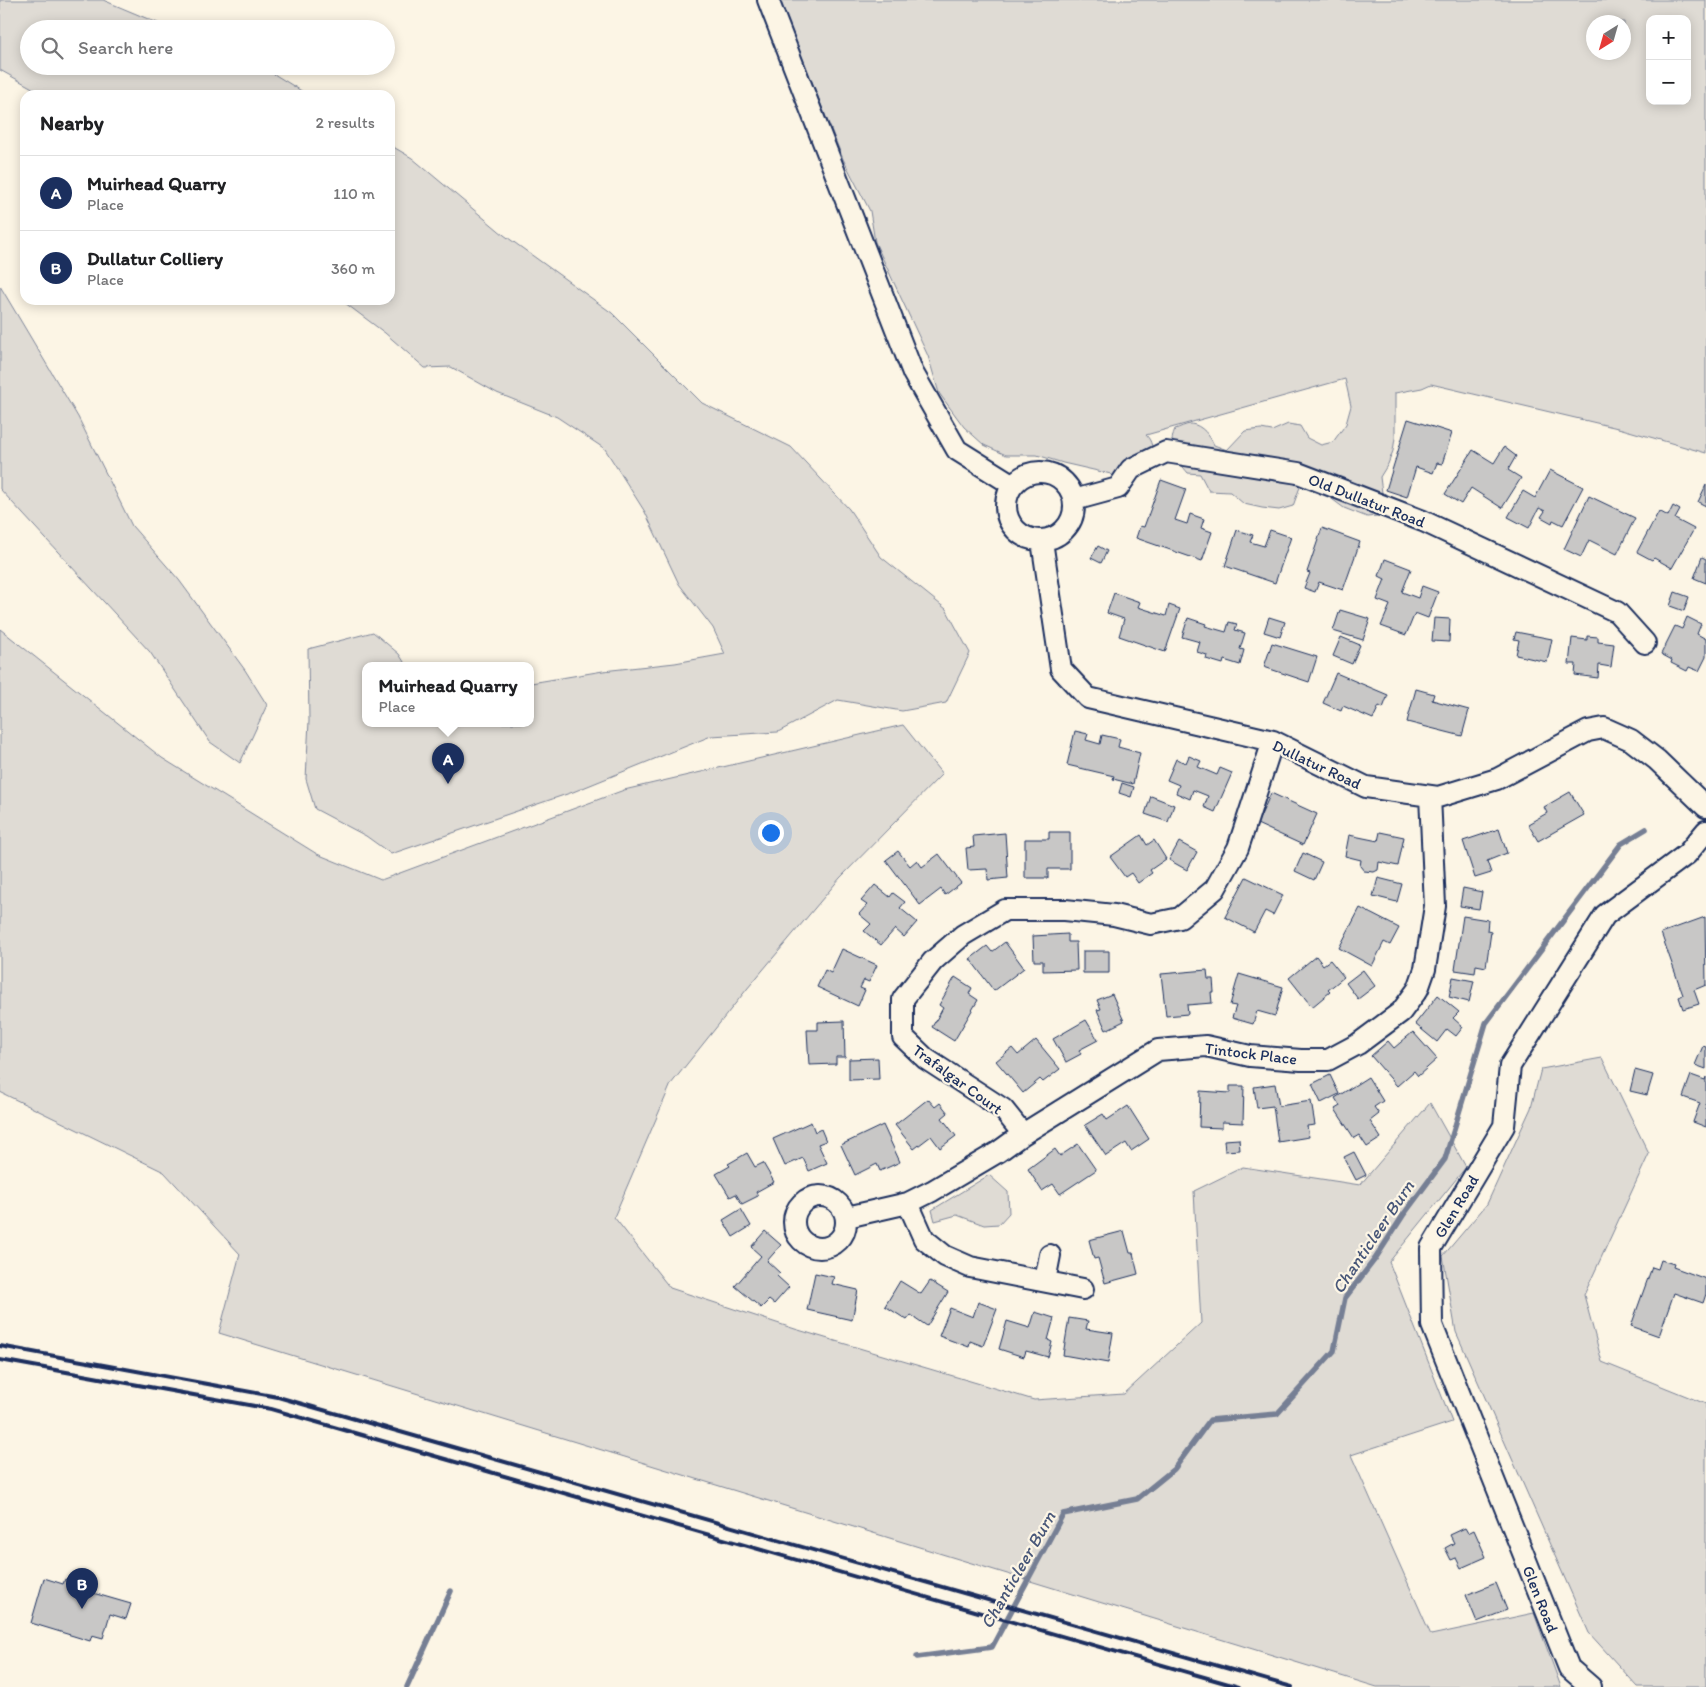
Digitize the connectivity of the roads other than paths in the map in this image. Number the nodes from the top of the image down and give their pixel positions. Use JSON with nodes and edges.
{"nodes":[{"id":1,"x":768,"y":0,"type":"edge"},
{"id":2,"x":1013,"y":485,"type":"junction"},
{"id":3,"x":1074,"y":500,"type":"junction"},
{"id":4,"x":1042,"y":541,"type":"junction"},
{"id":5,"x":1645,"y":643,"type":"dead end"},
{"id":6,"x":1273,"y":741,"type":"junction"},
{"id":7,"x":1430,"y":796,"type":"junction"},
{"id":8,"x":1706,"y":807,"type":"edge"},
{"id":9,"x":1706,"y":832,"type":"edge"},
{"id":10,"x":1023,"y":1134,"type":"junction"},
{"id":11,"x":908,"y":1203,"type":"junction"},
{"id":12,"x":847,"y":1217,"type":"dead end"},
{"id":13,"x":1050,"y":1255,"type":"dead end"},
{"id":14,"x":1046,"y":1281,"type":"junction"},
{"id":15,"x":1083,"y":1289,"type":"dead end"},
{"id":16,"x":1591,"y":1687,"type":"edge"}],
"edges":[{"from":1,"to":2,"type":"street"},
{"from":2,"to":3,"type":"street"},
{"from":2,"to":4,"type":"street"},
{"from":3,"to":4,"type":"street"},
{"from":3,"to":5,"type":"street","name":"Old Dullatur Road"},
{"from":4,"to":6,"type":"street","name":"Dullatur Road"},
{"from":6,"to":7,"type":"street","name":"Dullatur Road"},
{"from":6,"to":10,"type":"street","name":"Trafalgar Court"},
{"from":7,"to":8,"type":"street","name":"Dullatur Road"},
{"from":7,"to":10,"type":"street","name":"Tintock Place"},
{"from":9,"to":16,"type":"street","name":"Glen Road"},
{"from":10,"to":11,"type":"street","name":"Tintock Place"},
{"from":11,"to":12,"type":"street","name":"Tintock Place"},
{"from":11,"to":14,"type":"street"},
{"from":13,"to":14,"type":"street"},
{"from":14,"to":15,"type":"street"}]}
